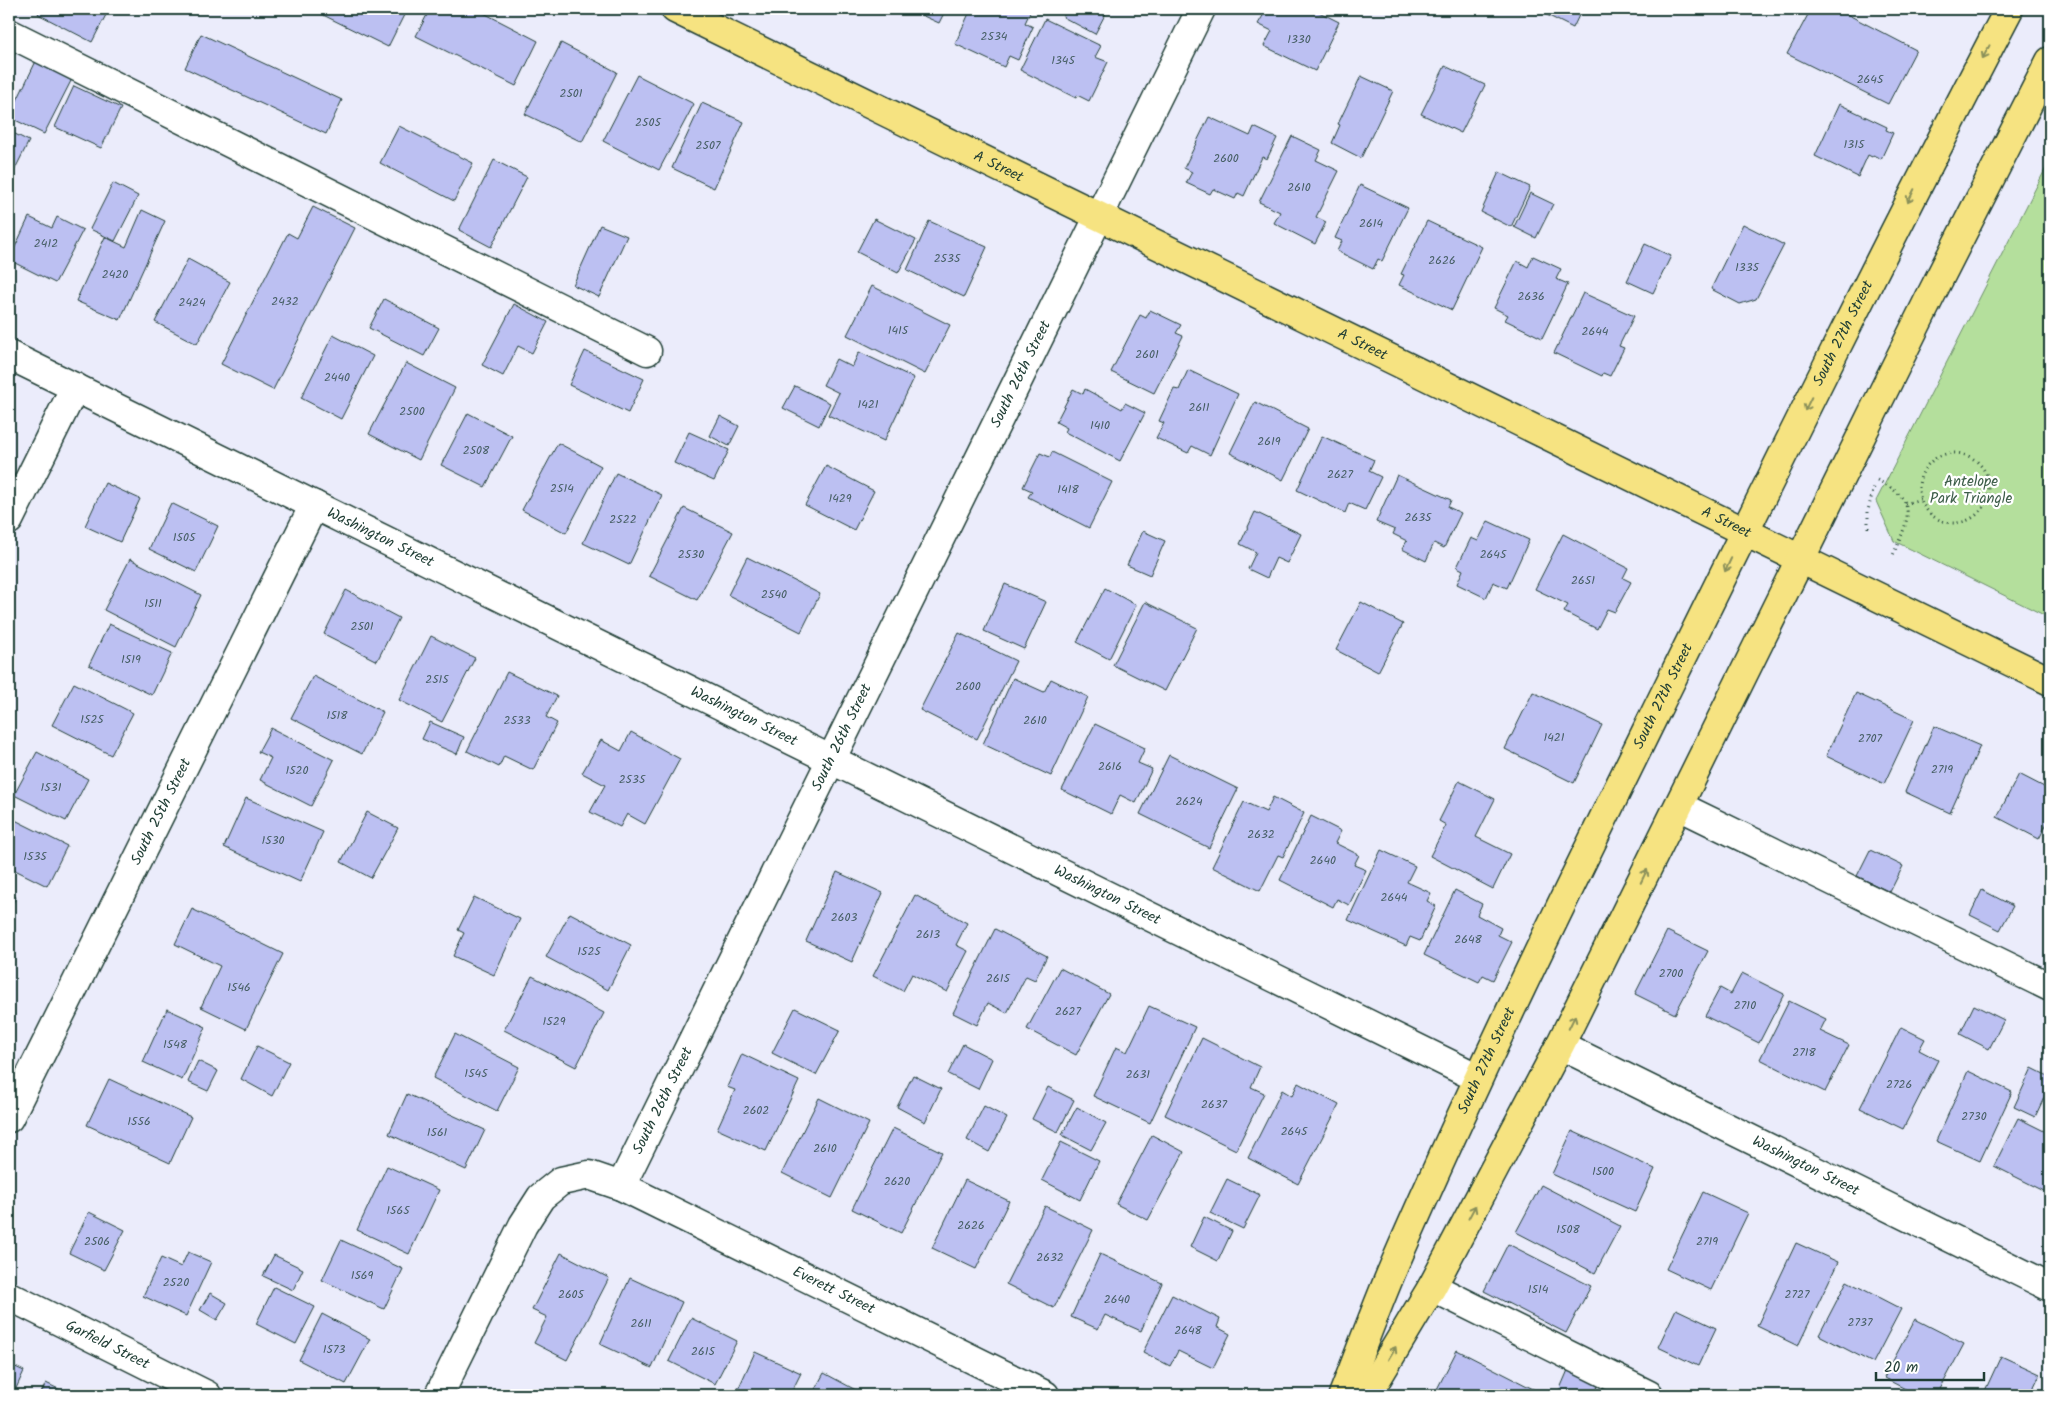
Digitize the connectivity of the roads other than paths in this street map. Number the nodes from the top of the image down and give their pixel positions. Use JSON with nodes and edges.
{"nodes":[{"id":1,"x":675,"y":9,"type":"edge"},
{"id":2,"x":1201,"y":9,"type":"edge"},
{"id":3,"x":2009,"y":9,"type":"edge"},
{"id":4,"x":9,"y":32,"type":"edge"},
{"id":5,"x":2050,"y":60,"type":"edge"},
{"id":6,"x":1097,"y":216,"type":"junction"},
{"id":7,"x":648,"y":351,"type":"dead end"},
{"id":8,"x":9,"y":354,"type":"edge"},
{"id":9,"x":75,"y":387,"type":"junction"},
{"id":10,"x":314,"y":505,"type":"junction"},
{"id":11,"x":9,"y":520,"type":"edge"},
{"id":12,"x":1744,"y":531,"type":"junction"},
{"id":13,"x":1802,"y":559,"type":"junction"},
{"id":14,"x":2050,"y":681,"type":"edge"},
{"id":15,"x":832,"y":760,"type":"junction"},
{"id":16,"x":1679,"y":806,"type":"junction"},
{"id":17,"x":2050,"y":987,"type":"edge"},
{"id":18,"x":1560,"y":1045,"type":"junction"},
{"id":19,"x":1478,"y":1078,"type":"junction"},
{"id":20,"x":9,"y":1118,"type":"edge"},
{"id":21,"x":621,"y":1186,"type":"junction"},
{"id":22,"x":1432,"y":1287,"type":"junction"},
{"id":23,"x":2050,"y":1287,"type":"edge"},
{"id":24,"x":9,"y":1296,"type":"edge"},
{"id":25,"x":206,"y":1395,"type":"edge"},
{"id":26,"x":439,"y":1395,"type":"edge"},
{"id":27,"x":1044,"y":1395,"type":"edge"},
{"id":28,"x":1343,"y":1395,"type":"edge"},
{"id":29,"x":1367,"y":1395,"type":"edge"},
{"id":30,"x":1649,"y":1395,"type":"edge"}],
"edges":[{"from":1,"to":6,"type":"main road","name":"A Street"},
{"from":2,"to":6,"type":"street","name":"South 26th Street"},
{"from":3,"to":12,"type":"main road","name":"South 27th Street","one_way":true},
{"from":4,"to":7,"type":"street"},
{"from":5,"to":13,"type":"main road"},
{"from":6,"to":12,"type":"main road","name":"A Street"},
{"from":6,"to":15,"type":"street","name":"South 26th Street"},
{"from":8,"to":9,"type":"street","name":"Washington Street"},
{"from":9,"to":10,"type":"street","name":"Washington Street"},
{"from":9,"to":11,"type":"street"},
{"from":10,"to":15,"type":"street","name":"Washington Street"},
{"from":10,"to":20,"type":"street","name":"South 25th Street"},
{"from":12,"to":13,"type":"main road","name":"A Street"},
{"from":12,"to":19,"type":"main road","name":"South 27th Street","one_way":true},
{"from":13,"to":14,"type":"main road","name":"A Street"},
{"from":13,"to":16,"type":"main road"},
{"from":15,"to":19,"type":"street","name":"Washington Street"},
{"from":15,"to":21,"type":"street","name":"South 26th Street"},
{"from":16,"to":17,"type":"street"},
{"from":18,"to":16,"type":"main road","one_way":true},
{"from":22,"to":18,"type":"main road","one_way":true},
{"from":18,"to":23,"type":"street","name":"Washington Street"},
{"from":19,"to":28,"type":"main road","name":"South 27th Street"},
{"from":21,"to":26,"type":"street"},
{"from":21,"to":27,"type":"street","name":"Everett Street"},
{"from":29,"to":22,"type":"main road","one_way":true},
{"from":22,"to":30,"type":"street"},
{"from":24,"to":25,"type":"street","name":"Garfield Street"}]}
